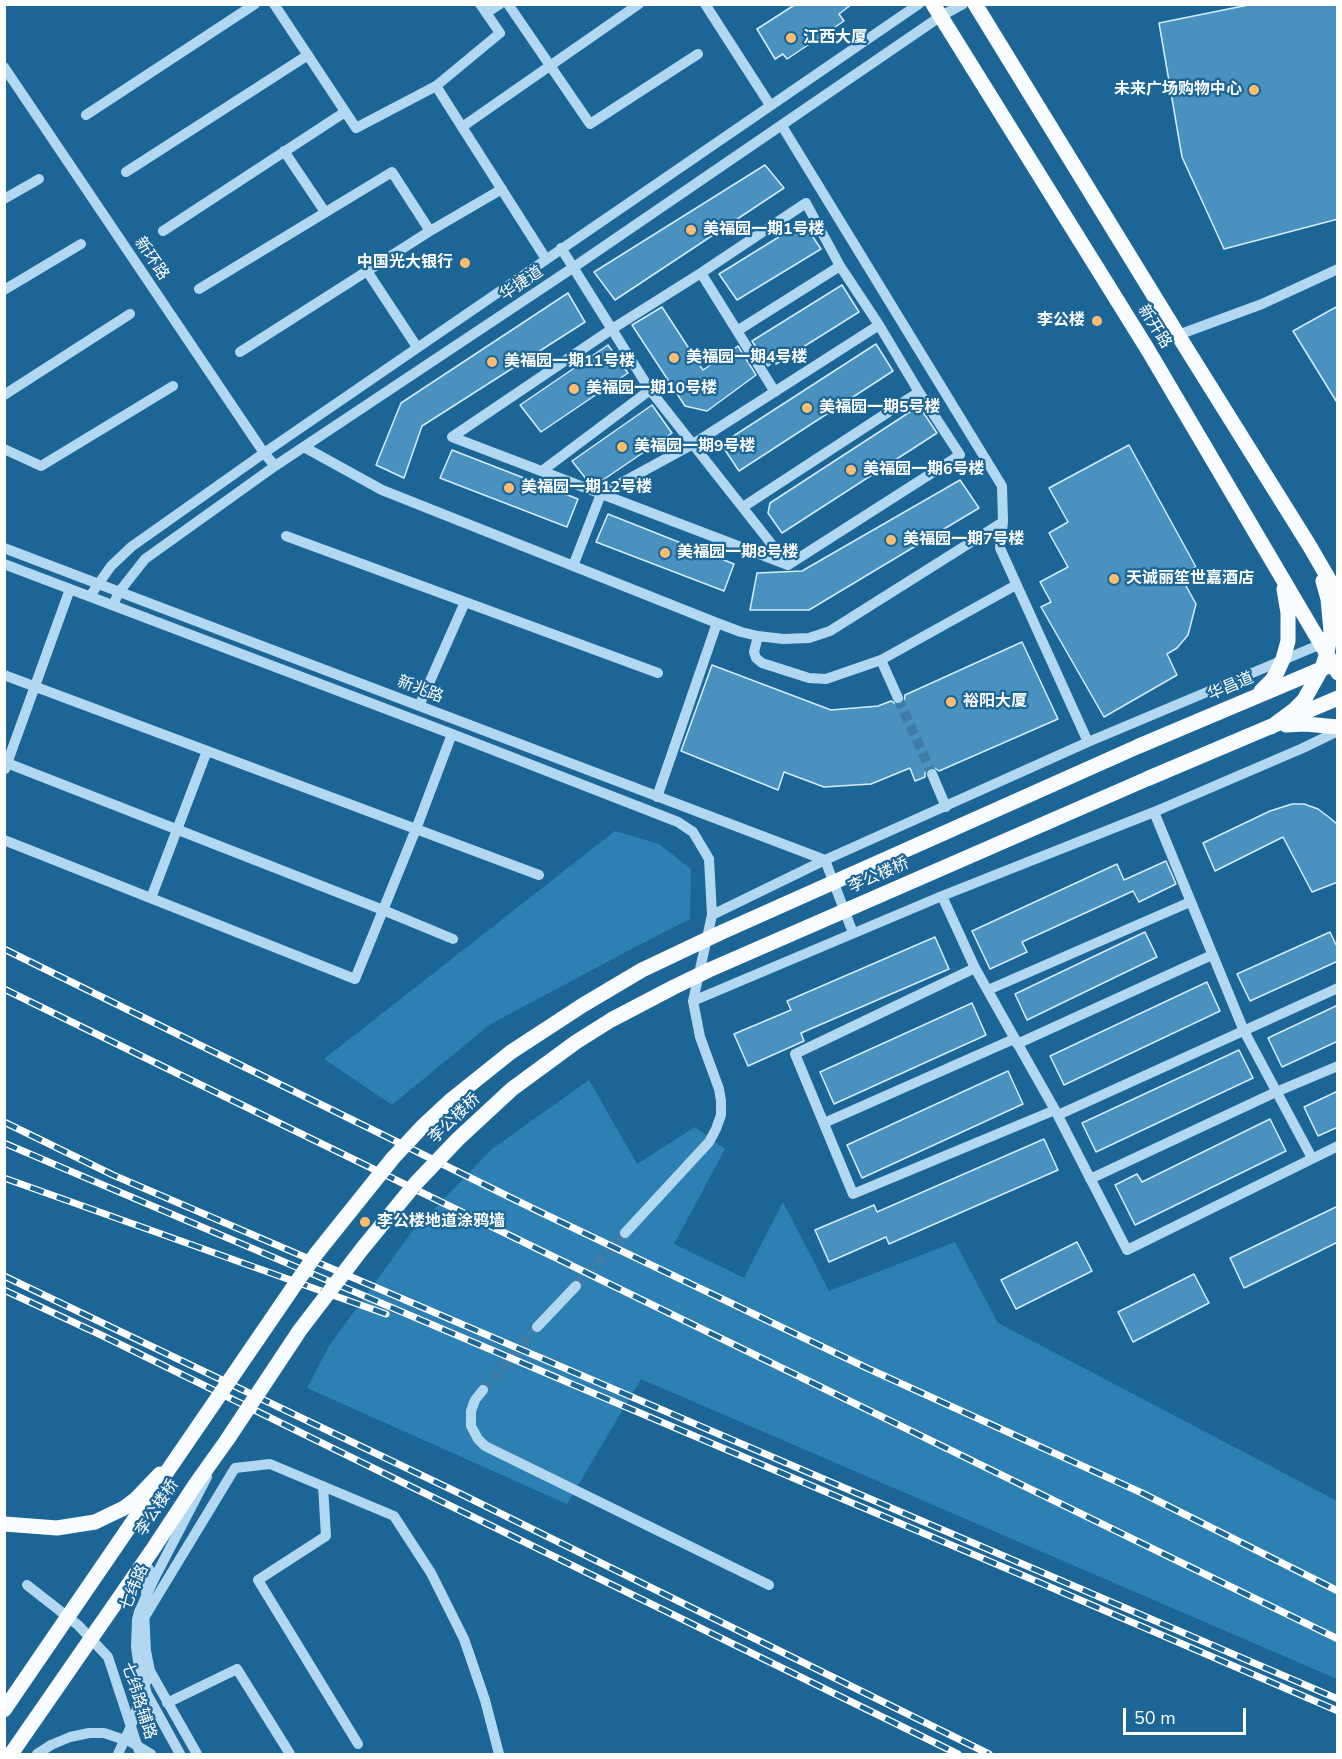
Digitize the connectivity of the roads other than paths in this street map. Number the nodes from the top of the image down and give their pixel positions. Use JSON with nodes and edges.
{"nodes":[{"id":1,"x":255,"y":4,"type":"edge"},
{"id":2,"x":274,"y":4,"type":"edge"},
{"id":3,"x":500,"y":4,"type":"edge"},
{"id":4,"x":508,"y":4,"type":"edge"},
{"id":5,"x":639,"y":4,"type":"edge"},
{"id":6,"x":705,"y":4,"type":"edge"},
{"id":7,"x":919,"y":4,"type":"edge"},
{"id":8,"x":963,"y":4,"type":"edge"},
{"id":9,"x":975,"y":4,"type":"edge"},
{"id":10,"x":483,"y":9,"type":"edge"},
{"id":11,"x":937,"y":10,"type":"edge"},
{"id":12,"x":698,"y":54,"type":"dead end"},
{"id":13,"x":308,"y":55,"type":"junction"},
{"id":14,"x":550,"y":66,"type":"junction"},
{"id":15,"x":4,"y":67,"type":"edge"},
{"id":16,"x":436,"y":86,"type":"junction"},
{"id":17,"x":770,"y":105,"type":"junction"},
{"id":18,"x":345,"y":112,"type":"junction"},
{"id":19,"x":86,"y":115,"type":"dead end"},
{"id":20,"x":782,"y":126,"type":"junction"},
{"id":21,"x":462,"y":127,"type":"junction"},
{"id":22,"x":284,"y":151,"type":"junction"},
{"id":23,"x":126,"y":172,"type":"dead end"},
{"id":24,"x":39,"y":179,"type":"dead end"},
{"id":25,"x":502,"y":189,"type":"junction"},
{"id":26,"x":4,"y":199,"type":"edge"},
{"id":27,"x":326,"y":212,"type":"junction"},
{"id":28,"x":163,"y":231,"type":"dead end"},
{"id":29,"x":430,"y":231,"type":"junction"},
{"id":30,"x":81,"y":244,"type":"dead end"},
{"id":31,"x":561,"y":248,"type":"junction"},
{"id":32,"x":546,"y":259,"type":"junction"},
{"id":33,"x":840,"y":266,"type":"junction"},
{"id":34,"x":574,"y":267,"type":"junction"},
{"id":35,"x":1338,"y":269,"type":"edge"},
{"id":36,"x":368,"y":272,"type":"junction"},
{"id":37,"x":701,"y":273,"type":"junction"},
{"id":38,"x":199,"y":289,"type":"dead end"},
{"id":39,"x":4,"y":290,"type":"edge"},
{"id":40,"x":130,"y":314,"type":"dead end"},
{"id":41,"x":879,"y":324,"type":"junction"},
{"id":42,"x":612,"y":329,"type":"junction"},
{"id":43,"x":737,"y":331,"type":"junction"},
{"id":44,"x":1178,"y":335,"type":"junction"},
{"id":45,"x":417,"y":347,"type":"junction"},
{"id":46,"x":240,"y":352,"type":"dead end"},
{"id":47,"x":173,"y":386,"type":"dead end"},
{"id":48,"x":650,"y":390,"type":"junction"},
{"id":49,"x":775,"y":392,"type":"junction"},
{"id":50,"x":919,"y":392,"type":"junction"},
{"id":51,"x":4,"y":395,"type":"edge"},
{"id":52,"x":693,"y":444,"type":"junction"},
{"id":53,"x":304,"y":447,"type":"junction"},
{"id":54,"x":4,"y":449,"type":"edge"},
{"id":55,"x":264,"y":453,"type":"junction"},
{"id":56,"x":275,"y":466,"type":"junction"},
{"id":57,"x":542,"y":471,"type":"junction"},
{"id":58,"x":601,"y":494,"type":"junction"},
{"id":59,"x":743,"y":507,"type":"junction"},
{"id":60,"x":1003,"y":522,"type":"junction"},
{"id":61,"x":286,"y":536,"type":"dead end"},
{"id":62,"x":1309,"y":545,"type":"junction"},
{"id":63,"x":4,"y":548,"type":"edge"},
{"id":64,"x":4,"y":564,"type":"edge"},
{"id":65,"x":789,"y":565,"type":"junction"},
{"id":66,"x":573,"y":566,"type":"junction"},
{"id":67,"x":1277,"y":569,"type":"junction"},
{"id":68,"x":1338,"y":575,"type":"edge"},
{"id":69,"x":98,"y":584,"type":"junction"},
{"id":70,"x":1016,"y":585,"type":"junction"},
{"id":71,"x":70,"y":589,"type":"junction"},
{"id":72,"x":119,"y":592,"type":"junction"},
{"id":73,"x":1338,"y":595,"type":"edge"},
{"id":74,"x":90,"y":596,"type":"junction"},
{"id":75,"x":465,"y":602,"type":"junction"},
{"id":76,"x":113,"y":605,"type":"junction"},
{"id":77,"x":717,"y":623,"type":"junction"},
{"id":78,"x":758,"y":636,"type":"junction"},
{"id":79,"x":1331,"y":651,"type":"edge"},
{"id":80,"x":1283,"y":659,"type":"junction"},
{"id":81,"x":881,"y":660,"type":"junction"},
{"id":82,"x":658,"y":673,"type":"dead end"},
{"id":83,"x":4,"y":675,"type":"edge"},
{"id":84,"x":35,"y":686,"type":"junction"},
{"id":85,"x":1308,"y":694,"type":"junction"},
{"id":86,"x":1256,"y":695,"type":"junction"},
{"id":87,"x":898,"y":698,"type":"tunnel mouth"},
{"id":88,"x":1337,"y":699,"type":"edge"},
{"id":89,"x":419,"y":706,"type":"junction"},
{"id":90,"x":1271,"y":727,"type":"junction"},
{"id":91,"x":1338,"y":729,"type":"edge"},
{"id":92,"x":452,"y":734,"type":"junction"},
{"id":93,"x":1088,"y":742,"type":"junction"},
{"id":94,"x":1139,"y":746,"type":"joint"},
{"id":95,"x":207,"y":751,"type":"junction"},
{"id":96,"x":6,"y":766,"type":"edge"},
{"id":97,"x":932,"y":774,"type":"tunnel mouth"},
{"id":98,"x":657,"y":797,"type":"junction"},
{"id":99,"x":946,"y":807,"type":"junction"},
{"id":100,"x":1154,"y":812,"type":"junction"},
{"id":101,"x":416,"y":829,"type":"junction"},
{"id":102,"x":177,"y":830,"type":"junction"},
{"id":103,"x":4,"y":840,"type":"edge"},
{"id":104,"x":825,"y":860,"type":"junction"},
{"id":105,"x":539,"y":875,"type":"dead end"},
{"id":106,"x":942,"y":896,"type":"junction"},
{"id":107,"x":151,"y":898,"type":"junction"},
{"id":108,"x":1190,"y":902,"type":"junction"},
{"id":109,"x":383,"y":910,"type":"junction"},
{"id":110,"x":712,"y":915,"type":"junction"},
{"id":111,"x":853,"y":933,"type":"junction"},
{"id":112,"x":453,"y":939,"type":"dead end"},
{"id":113,"x":1212,"y":955,"type":"junction"},
{"id":114,"x":975,"y":968,"type":"junction"},
{"id":115,"x":1338,"y":988,"type":"edge"},
{"id":116,"x":988,"y":990,"type":"junction"},
{"id":117,"x":693,"y":1001,"type":"junction"},
{"id":118,"x":1244,"y":1031,"type":"junction"},
{"id":119,"x":1016,"y":1041,"type":"junction"},
{"id":120,"x":1338,"y":1066,"type":"edge"},
{"id":121,"x":1276,"y":1092,"type":"junction"},
{"id":122,"x":1056,"y":1112,"type":"junction"},
{"id":123,"x":824,"y":1123,"type":"junction"},
{"id":124,"x":1338,"y":1146,"type":"edge"},
{"id":125,"x":1312,"y":1158,"type":"junction"},
{"id":126,"x":1090,"y":1179,"type":"junction"},
{"id":127,"x":625,"y":1233,"type":"tunnel mouth"},
{"id":128,"x":576,"y":1286,"type":"tunnel mouth"},
{"id":129,"x":537,"y":1327,"type":"tunnel mouth"},
{"id":130,"x":483,"y":1390,"type":"tunnel mouth"},
{"id":131,"x":227,"y":1440,"type":"junction"},
{"id":132,"x":189,"y":1443,"type":"junction"},
{"id":133,"x":323,"y":1486,"type":"junction"},
{"id":134,"x":4,"y":1524,"type":"edge"},
{"id":135,"x":149,"y":1569,"type":"dead end"},
{"id":136,"x":27,"y":1585,"type":"dead end"},
{"id":137,"x":769,"y":1585,"type":"dead end"},
{"id":138,"x":144,"y":1618,"type":"junction"},
{"id":139,"x":150,"y":1671,"type":"junction"},
{"id":140,"x":167,"y":1702,"type":"junction"},
{"id":141,"x":4,"y":1710,"type":"edge"},
{"id":142,"x":131,"y":1726,"type":"junction"},
{"id":143,"x":358,"y":1744,"type":"dead end"},
{"id":144,"x":11,"y":1755,"type":"edge"},
{"id":145,"x":37,"y":1755,"type":"edge"},
{"id":146,"x":118,"y":1755,"type":"edge"},
{"id":147,"x":140,"y":1755,"type":"edge"},
{"id":148,"x":151,"y":1755,"type":"edge"},
{"id":149,"x":180,"y":1755,"type":"edge"},
{"id":150,"x":197,"y":1755,"type":"edge"},
{"id":151,"x":290,"y":1755,"type":"edge"},
{"id":152,"x":499,"y":1755,"type":"edge"}],
"edges":[{"from":1,"to":19,"type":"street"},
{"from":2,"to":13,"type":"street"},
{"from":3,"to":10,"type":"street"},
{"from":4,"to":14,"type":"street"},
{"from":5,"to":14,"type":"street"},
{"from":6,"to":17,"type":"street"},
{"from":7,"to":17,"type":"street","name":"华捷道"},
{"from":8,"to":11,"type":"street","name":"华捷道"},
{"from":9,"to":44,"type":"main road","name":"新开路"},
{"from":10,"to":16,"type":"street"},
{"from":11,"to":20,"type":"street","name":"华捷道"},
{"from":11,"to":67,"type":"main road","name":"新开路"},
{"from":12,"to":14,"type":"street"},
{"from":13,"to":18,"type":"street"},
{"from":13,"to":23,"type":"street"},
{"from":14,"to":21,"type":"street"},
{"from":15,"to":55,"type":"street","name":"新环路"},
{"from":16,"to":18,"type":"street"},
{"from":16,"to":21,"type":"street"},
{"from":17,"to":31,"type":"street","name":"华捷道"},
{"from":18,"to":22,"type":"street"},
{"from":20,"to":34,"type":"street","name":"华捷道"},
{"from":20,"to":60,"type":"street"},
{"from":21,"to":25,"type":"street"},
{"from":22,"to":27,"type":"street"},
{"from":22,"to":28,"type":"street"},
{"from":24,"to":26,"type":"street"},
{"from":25,"to":29,"type":"street"},
{"from":25,"to":32,"type":"street"},
{"from":27,"to":29,"type":"street"},
{"from":27,"to":38,"type":"street"},
{"from":29,"to":36,"type":"street"},
{"from":30,"to":39,"type":"street"},
{"from":31,"to":32,"type":"street","name":"华捷道"},
{"from":31,"to":34,"type":"street"},
{"from":32,"to":45,"type":"street","name":"华捷道"},
{"from":33,"to":37,"type":"street"},
{"from":33,"to":41,"type":"street"},
{"from":33,"to":43,"type":"street"},
{"from":34,"to":42,"type":"street"},
{"from":34,"to":53,"type":"street","name":"华捷道"},
{"from":35,"to":44,"type":"street"},
{"from":36,"to":45,"type":"street"},
{"from":36,"to":46,"type":"street"},
{"from":37,"to":42,"type":"street"},
{"from":37,"to":43,"type":"street"},
{"from":40,"to":51,"type":"street"},
{"from":41,"to":49,"type":"street"},
{"from":41,"to":50,"type":"street"},
{"from":42,"to":48,"type":"street"},
{"from":42,"to":57,"type":"street"},
{"from":43,"to":49,"type":"street"},
{"from":44,"to":62,"type":"main road","name":"新开路"},
{"from":45,"to":55,"type":"street","name":"华捷道"},
{"from":47,"to":54,"type":"street"},
{"from":48,"to":52,"type":"street"},
{"from":48,"to":57,"type":"street"},
{"from":49,"to":52,"type":"street"},
{"from":50,"to":59,"type":"street"},
{"from":50,"to":65,"type":"street"},
{"from":52,"to":58,"type":"street"},
{"from":52,"to":59,"type":"street"},
{"from":53,"to":56,"type":"street","name":"华捷道"},
{"from":53,"to":66,"type":"street"},
{"from":55,"to":56,"type":"street","name":"新环路"},
{"from":55,"to":69,"type":"street","name":"华捷道"},
{"from":56,"to":72,"type":"street","name":"华捷道"},
{"from":57,"to":58,"type":"street"},
{"from":58,"to":65,"type":"street"},
{"from":58,"to":66,"type":"street"},
{"from":59,"to":65,"type":"street"},
{"from":60,"to":70,"type":"street"},
{"from":60,"to":78,"type":"street"},
{"from":61,"to":75,"type":"street"},
{"from":62,"to":68,"type":"main road"},
{"from":62,"to":73,"type":"main road","name":"新开路"},
{"from":62,"to":79,"type":"main road"},
{"from":63,"to":69,"type":"street","name":"新兆路"},
{"from":64,"to":71,"type":"street","name":"新兆路"},
{"from":66,"to":77,"type":"street"},
{"from":67,"to":79,"type":"main road","name":"新开路"},
{"from":67,"to":80,"type":"main road"},
{"from":69,"to":72,"type":"street","name":"新兆路"},
{"from":69,"to":74,"type":"street","name":"华捷道"},
{"from":70,"to":81,"type":"street"},
{"from":70,"to":93,"type":"street"},
{"from":71,"to":74,"type":"street","name":"新兆路"},
{"from":71,"to":84,"type":"street"},
{"from":72,"to":76,"type":"street","name":"华捷道"},
{"from":72,"to":89,"type":"street","name":"新兆路"},
{"from":74,"to":76,"type":"street","name":"新兆路"},
{"from":75,"to":82,"type":"street"},
{"from":75,"to":89,"type":"street"},
{"from":76,"to":92,"type":"street","name":"新兆路"},
{"from":77,"to":78,"type":"street"},
{"from":77,"to":98,"type":"street"},
{"from":78,"to":81,"type":"street"},
{"from":79,"to":80,"type":"street"},
{"from":79,"to":85,"type":"main road"},
{"from":79,"to":86,"type":"main road","name":"华昌道"},
{"from":80,"to":86,"type":"main road"},
{"from":80,"to":93,"type":"street"},
{"from":81,"to":87,"type":"street"},
{"from":83,"to":84,"type":"street"},
{"from":84,"to":95,"type":"street"},
{"from":84,"to":96,"type":"street"},
{"from":85,"to":86,"type":"main road"},
{"from":85,"to":88,"type":"main road"},
{"from":85,"to":90,"type":"main road"},
{"from":86,"to":94,"type":"main road","name":"华昌道"},
{"from":88,"to":90,"type":"main road"},
{"from":89,"to":98,"type":"street","name":"新兆路"},
{"from":90,"to":91,"type":"main road"},
{"from":90,"to":131,"type":"main road","name":"李公楼桥","bridge":true},
{"from":91,"to":100,"type":"street"},
{"from":92,"to":101,"type":"street"},
{"from":92,"to":110,"type":"street","name":"新兆路"},
{"from":93,"to":99,"type":"street"},
{"from":94,"to":132,"type":"main road","name":"李公楼桥","bridge":true},
{"from":95,"to":101,"type":"street"},
{"from":95,"to":102,"type":"street"},
{"from":96,"to":102,"type":"street"},
{"from":97,"to":99,"type":"street"},
{"from":98,"to":104,"type":"street","name":"新兆路"},
{"from":99,"to":104,"type":"street"},
{"from":100,"to":106,"type":"street"},
{"from":100,"to":108,"type":"street"},
{"from":101,"to":105,"type":"street"},
{"from":101,"to":109,"type":"street"},
{"from":102,"to":107,"type":"street"},
{"from":102,"to":109,"type":"street"},
{"from":103,"to":107,"type":"street"},
{"from":104,"to":110,"type":"street"},
{"from":104,"to":111,"type":"street"},
{"from":106,"to":111,"type":"street"},
{"from":106,"to":114,"type":"street"},
{"from":107,"to":109,"type":"street"},
{"from":108,"to":113,"type":"street"},
{"from":108,"to":116,"type":"street"},
{"from":109,"to":112,"type":"street"},
{"from":110,"to":117,"type":"street","name":"新兆路"},
{"from":111,"to":117,"type":"street"},
{"from":113,"to":118,"type":"street"},
{"from":113,"to":119,"type":"street"},
{"from":114,"to":116,"type":"street"},
{"from":114,"to":123,"type":"street"},
{"from":115,"to":118,"type":"street"},
{"from":116,"to":119,"type":"street"},
{"from":117,"to":127,"type":"street"},
{"from":118,"to":121,"type":"street"},
{"from":118,"to":122,"type":"street"},
{"from":119,"to":122,"type":"street"},
{"from":119,"to":123,"type":"street"},
{"from":120,"to":121,"type":"street"},
{"from":121,"to":125,"type":"street"},
{"from":121,"to":126,"type":"street"},
{"from":122,"to":123,"type":"street"},
{"from":122,"to":126,"type":"street"},
{"from":124,"to":125,"type":"street"},
{"from":125,"to":126,"type":"street"},
{"from":128,"to":129,"type":"street"},
{"from":130,"to":137,"type":"street"},
{"from":131,"to":144,"type":"main road","name":"李公楼桥","bridge":true},
{"from":131,"to":149,"type":"street","name":"七纬路","bridge":true},
{"from":132,"to":134,"type":"main road","bridge":true},
{"from":132,"to":141,"type":"main road","name":"李公楼桥","bridge":true},
{"from":133,"to":138,"type":"street"},
{"from":133,"to":143,"type":"street"},
{"from":133,"to":152,"type":"street"},
{"from":135,"to":138,"type":"street","name":"七纬路辅路"},
{"from":136,"to":142,"type":"street","name":"七纬路辅路"},
{"from":138,"to":139,"type":"street","name":"七纬路辅路"},
{"from":139,"to":140,"type":"street","name":"七纬路辅路"},
{"from":139,"to":142,"type":"street"},
{"from":140,"to":150,"type":"street","name":"七纬路辅路"},
{"from":140,"to":151,"type":"street"},
{"from":142,"to":146,"type":"street"},
{"from":142,"to":147,"type":"street","name":"七纬路辅路"},
{"from":145,"to":148,"type":"street","bridge":true}]}
